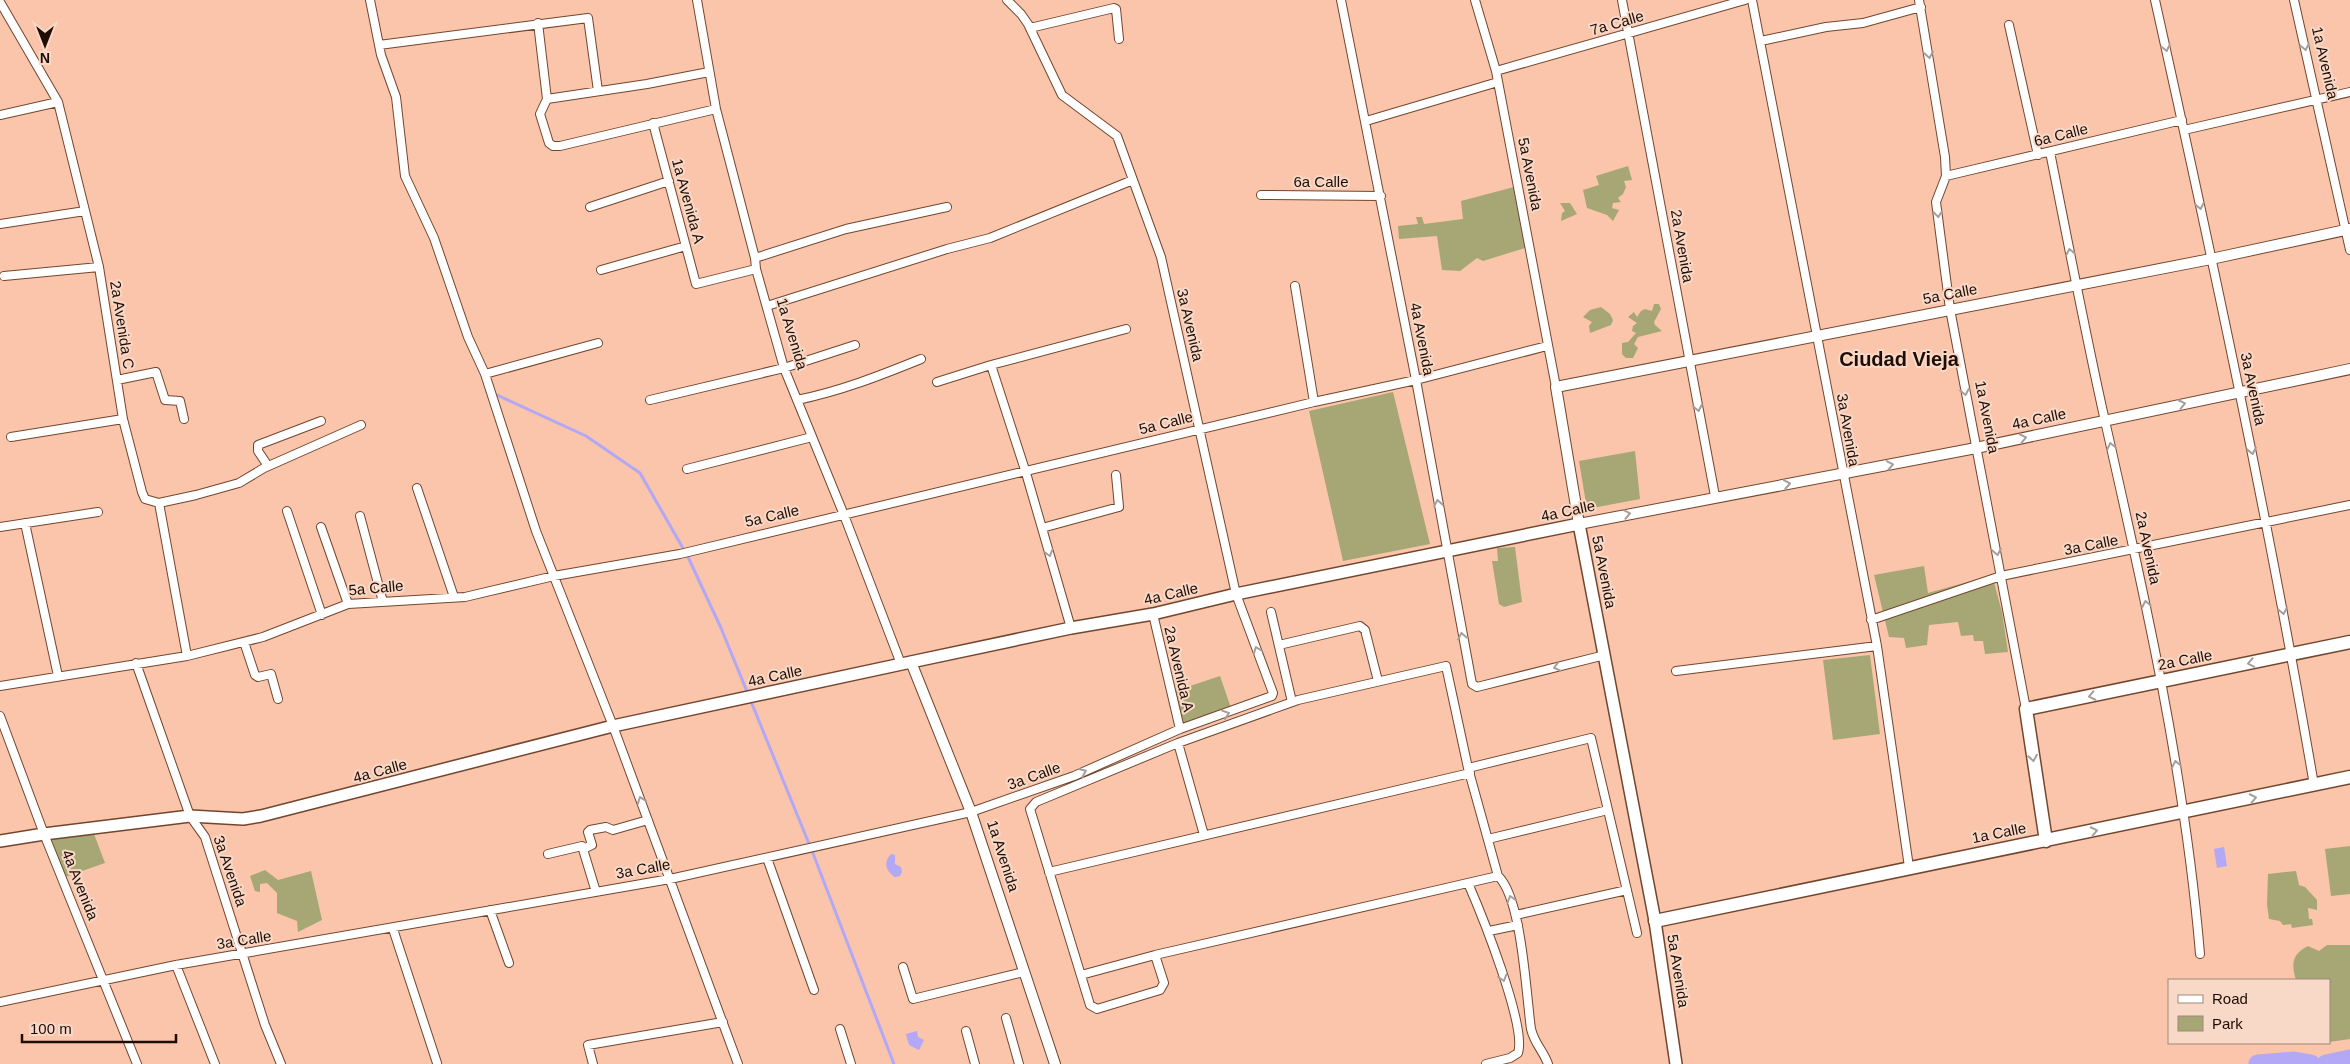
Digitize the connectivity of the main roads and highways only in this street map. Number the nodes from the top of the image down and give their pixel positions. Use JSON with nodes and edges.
{"nodes":[{"id":1,"x":1579,"y":524,"type":"joint"},
{"id":2,"x":2350,"y":642,"type":"edge"},
{"id":3,"x":2026,"y":709,"type":"joint"},
{"id":4,"x":2350,"y":777,"type":"edge"},
{"id":5,"x":0,"y":841,"type":"edge"},
{"id":6,"x":2046,"y":841,"type":"junction"},
{"id":7,"x":1655,"y":921,"type":"junction"},
{"id":8,"x":1676,"y":1064,"type":"edge"}],
"edges":[{"from":1,"to":5,"type":"main road","name":"4a Calle"},
{"from":1,"to":7,"type":"main road","name":"5a Avenida"},
{"from":2,"to":3,"type":"main road","name":"2a Calle","one_way":true},
{"from":3,"to":6,"type":"main road","name":"1a Avenida","one_way":true},
{"from":6,"to":4,"type":"main road","name":"1a Calle","one_way":true},
{"from":6,"to":7,"type":"main road","name":"1a Calle"},
{"from":7,"to":8,"type":"main road","name":"5a Avenida"}]}
